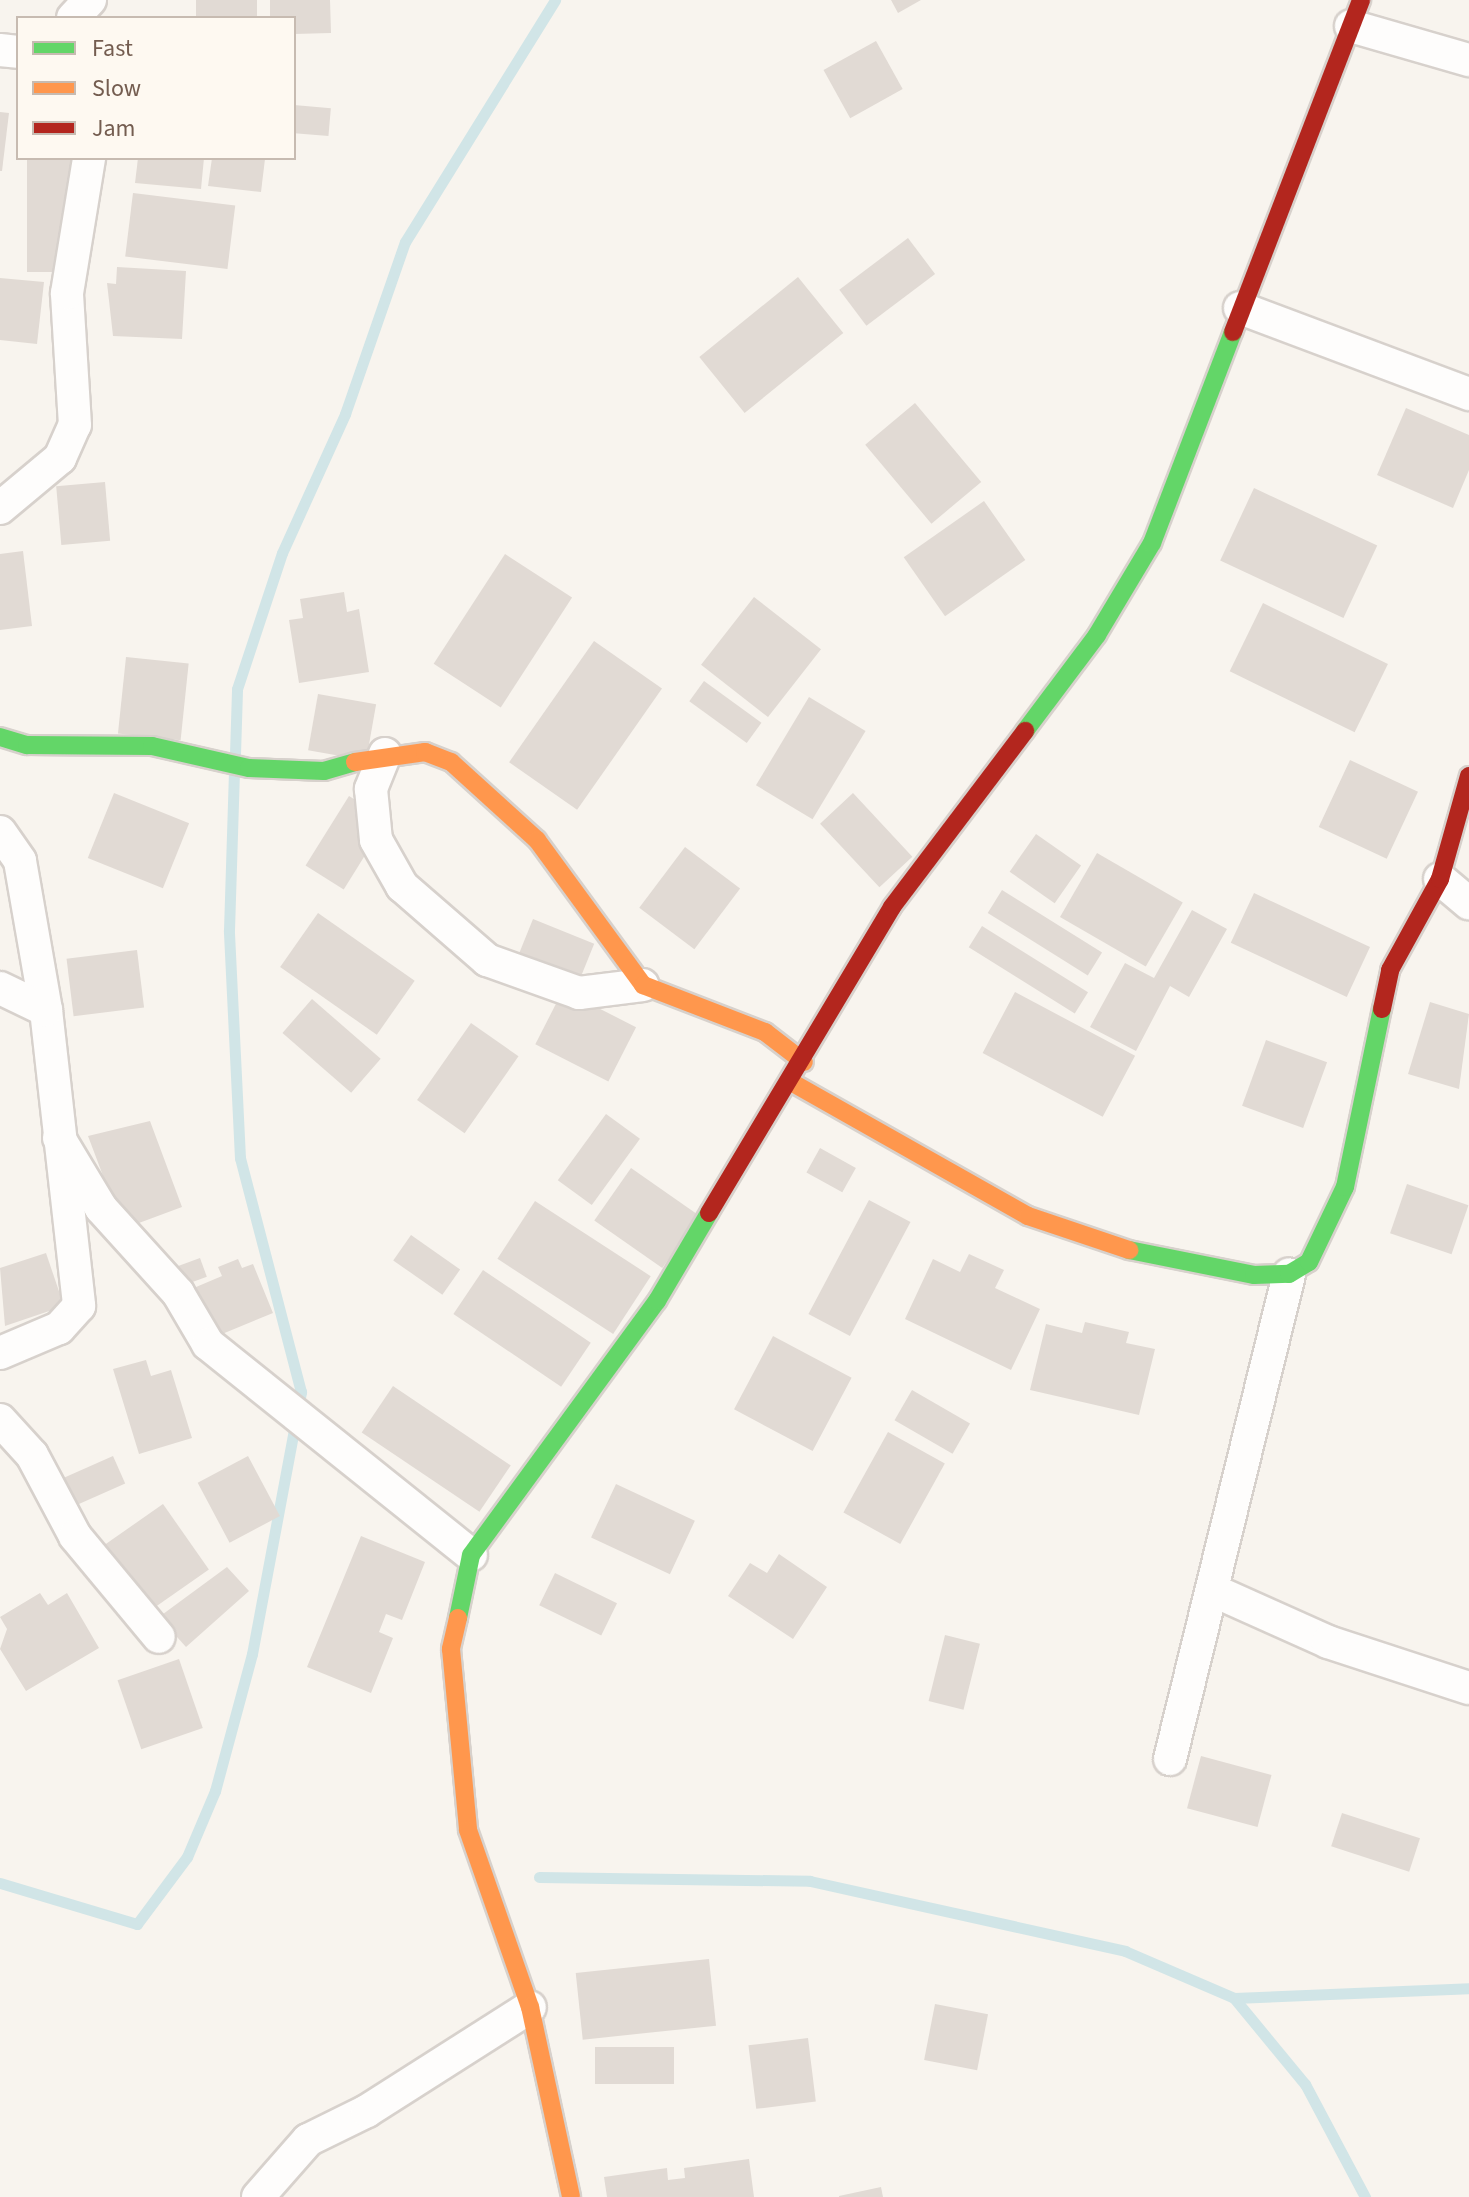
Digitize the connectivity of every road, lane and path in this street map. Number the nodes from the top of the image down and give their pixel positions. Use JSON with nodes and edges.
{"nodes":[{"id":1,"x":90,"y":0,"type":"edge"},
{"id":2,"x":1356,"y":13,"type":"edge"},
{"id":3,"x":75,"y":16,"type":"edge"},
{"id":4,"x":1469,"y":60,"type":"edge"},
{"id":5,"x":89,"y":160,"type":"edge"},
{"id":6,"x":1240,"y":308,"type":"junction"},
{"id":7,"x":1469,"y":394,"type":"edge"},
{"id":8,"x":0,"y":508,"type":"edge"},
{"id":9,"x":0,"y":737,"type":"edge"},
{"id":10,"x":385,"y":754,"type":"junction"},
{"id":11,"x":1469,"y":776,"type":"edge"},
{"id":12,"x":0,"y":832,"type":"edge"},
{"id":13,"x":1440,"y":879,"type":"junction"},
{"id":14,"x":1469,"y":903,"type":"edge"},
{"id":15,"x":643,"y":985,"type":"junction"},
{"id":16,"x":0,"y":988,"type":"edge"},
{"id":17,"x":46,"y":1010,"type":"junction"},
{"id":18,"x":804,"y":1062,"type":"junction"},
{"id":19,"x":791,"y":1082,"type":"junction"},
{"id":20,"x":59,"y":1138,"type":"junction"},
{"id":21,"x":101,"y":1208,"type":"junction"},
{"id":22,"x":69,"y":1230,"type":"junction"},
{"id":23,"x":1289,"y":1274,"type":"junction"},
{"id":24,"x":0,"y":1353,"type":"edge"},
{"id":25,"x":0,"y":1420,"type":"edge"},
{"id":26,"x":471,"y":1555,"type":"junction"},
{"id":27,"x":1212,"y":1590,"type":"junction"},
{"id":28,"x":159,"y":1637,"type":"dead end"},
{"id":29,"x":1469,"y":1688,"type":"edge"},
{"id":30,"x":1170,"y":1759,"type":"dead end"},
{"id":31,"x":530,"y":2007,"type":"junction"},
{"id":32,"x":258,"y":2197,"type":"edge"},
{"id":33,"x":571,"y":2197,"type":"edge"}],
"edges":[{"from":1,"to":3,"type":"street"},
{"from":2,"to":4,"type":"street"},
{"from":2,"to":6,"type":"street"},
{"from":5,"to":8,"type":"street"},
{"from":6,"to":7,"type":"street"},
{"from":6,"to":18,"type":"street"},
{"from":9,"to":10,"type":"street"},
{"from":10,"to":15,"type":"street"},
{"from":10,"to":15,"type":"street"},
{"from":11,"to":13,"type":"street"},
{"from":12,"to":17,"type":"street"},
{"from":13,"to":14,"type":"street"},
{"from":13,"to":23,"type":"street"},
{"from":15,"to":18,"type":"street"},
{"from":16,"to":17,"type":"street"},
{"from":17,"to":20,"type":"street"},
{"from":18,"to":19,"type":"street"},
{"from":19,"to":23,"type":"street"},
{"from":19,"to":26,"type":"street"},
{"from":20,"to":21,"type":"street"},
{"from":20,"to":22,"type":"street"},
{"from":21,"to":22,"type":"street"},
{"from":21,"to":26,"type":"street"},
{"from":22,"to":24,"type":"street"},
{"from":23,"to":27,"type":"street"},
{"from":25,"to":28,"type":"street"},
{"from":26,"to":31,"type":"street"},
{"from":27,"to":29,"type":"street"},
{"from":27,"to":30,"type":"street"},
{"from":31,"to":32,"type":"street"},
{"from":31,"to":33,"type":"street"}]}
